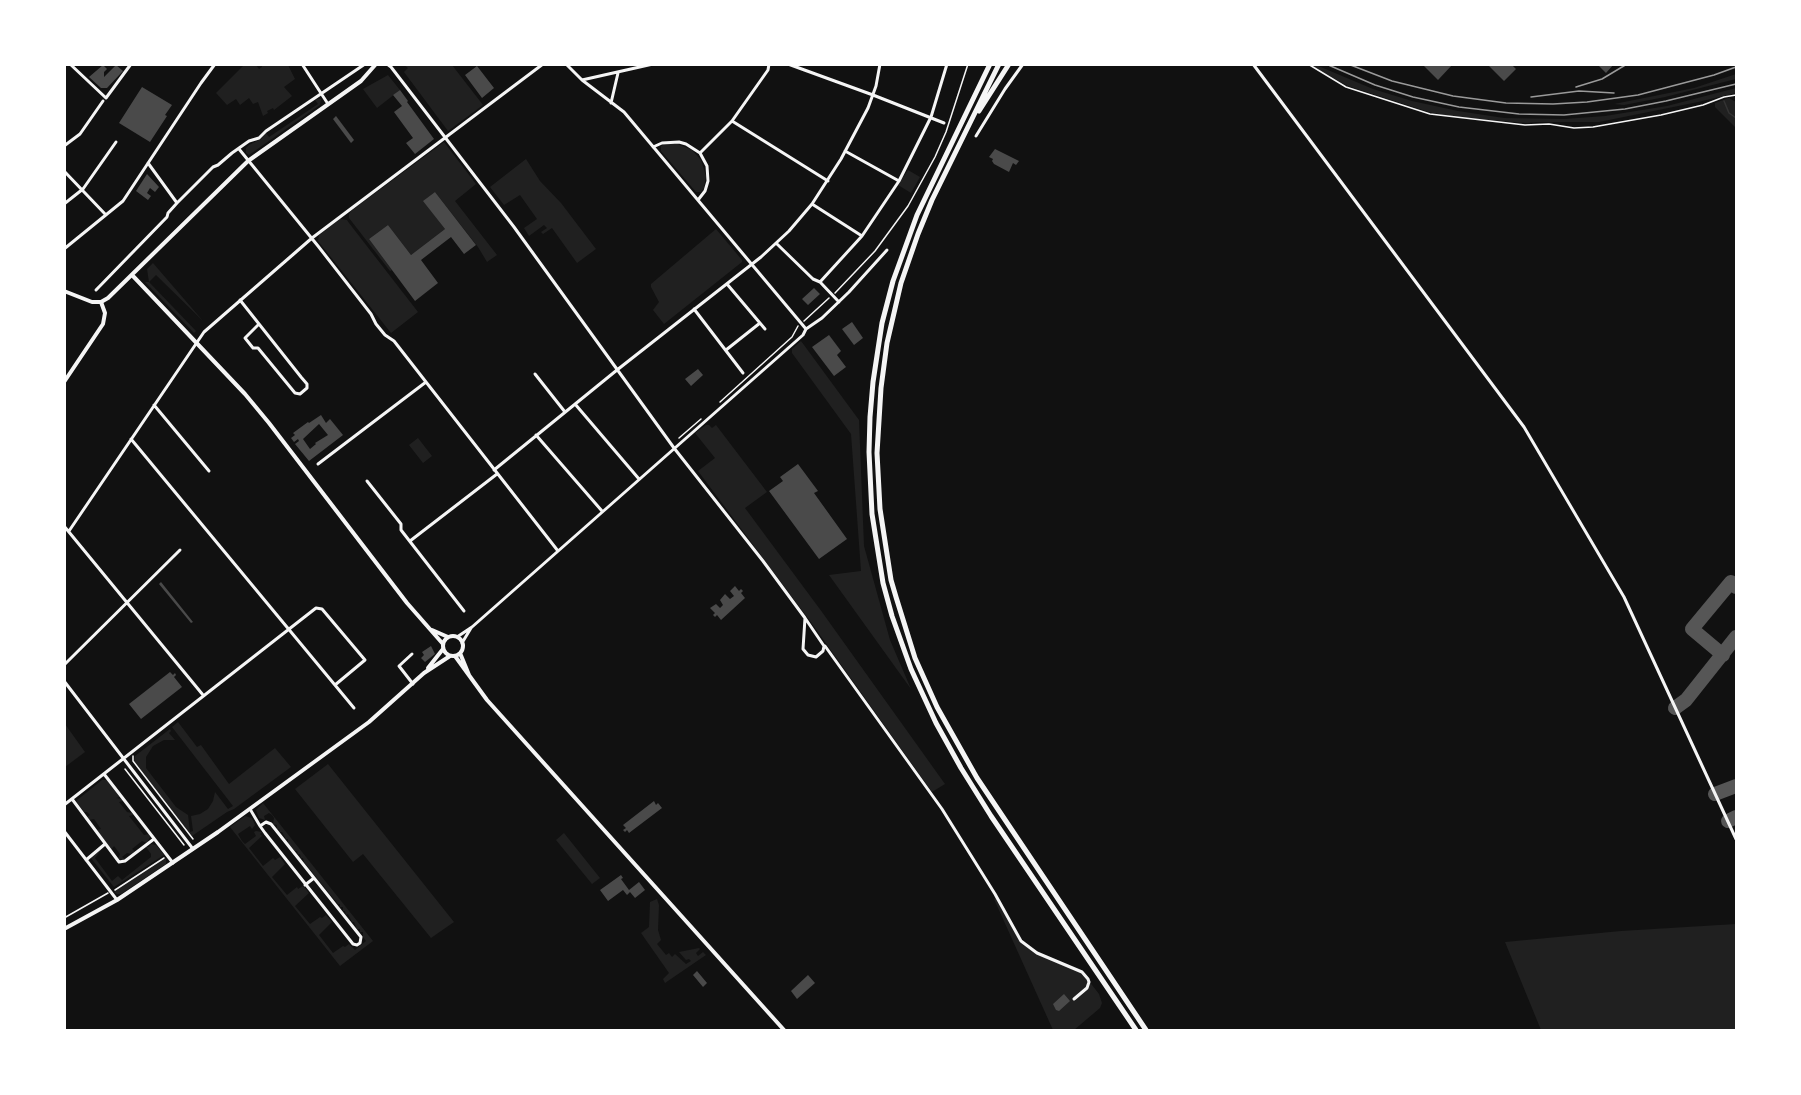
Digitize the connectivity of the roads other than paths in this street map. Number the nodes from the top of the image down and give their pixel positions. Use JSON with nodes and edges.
{"nodes":[{"id":1,"x":70,"y":64,"type":"edge"},
{"id":2,"x":132,"y":64,"type":"edge"},
{"id":3,"x":215,"y":64,"type":"edge"},
{"id":4,"x":302,"y":64,"type":"edge"},
{"id":5,"x":365,"y":64,"type":"edge"},
{"id":6,"x":376,"y":64,"type":"edge"},
{"id":7,"x":387,"y":64,"type":"edge"},
{"id":8,"x":543,"y":64,"type":"edge"},
{"id":9,"x":566,"y":64,"type":"edge"},
{"id":10,"x":653,"y":64,"type":"edge"},
{"id":11,"x":769,"y":64,"type":"edge"},
{"id":12,"x":788,"y":64,"type":"edge"},
{"id":13,"x":880,"y":64,"type":"edge"},
{"id":14,"x":947,"y":64,"type":"edge"},
{"id":15,"x":988,"y":64,"type":"edge"},
{"id":16,"x":999,"y":64,"type":"edge"},
{"id":17,"x":1009,"y":64,"type":"edge"},
{"id":18,"x":1023,"y":64,"type":"edge"},
{"id":19,"x":1253,"y":64,"type":"edge"},
{"id":20,"x":618,"y":72,"type":"junction"},
{"id":21,"x":582,"y":80,"type":"junction"},
{"id":22,"x":321,"y":94,"type":"junction"},
{"id":23,"x":873,"y":95,"type":"junction"},
{"id":24,"x":105,"y":100,"type":"junction"},
{"id":25,"x":612,"y":103,"type":"junction"},
{"id":26,"x":328,"y":104,"type":"junction"},
{"id":27,"x":931,"y":117,"type":"junction"},
{"id":28,"x":732,"y":121,"type":"junction"},
{"id":29,"x":944,"y":123,"type":"dead end"},
{"id":30,"x":969,"y":124,"type":"junction"},
{"id":31,"x":976,"y":136,"type":"dead end"},
{"id":32,"x":445,"y":138,"type":"junction"},
{"id":33,"x":116,"y":142,"type":"dead end"},
{"id":34,"x":64,"y":146,"type":"edge"},
{"id":35,"x":653,"y":147,"type":"junction"},
{"id":36,"x":239,"y":149,"type":"junction"},
{"id":37,"x":845,"y":151,"type":"junction"},
{"id":38,"x":700,"y":153,"type":"junction"},
{"id":39,"x":248,"y":161,"type":"junction"},
{"id":40,"x":148,"y":163,"type":"junction"},
{"id":41,"x":64,"y":171,"type":"edge"},
{"id":42,"x":828,"y":181,"type":"junction"},
{"id":43,"x":899,"y":181,"type":"junction"},
{"id":44,"x":83,"y":189,"type":"junction"},
{"id":45,"x":699,"y":200,"type":"junction"},
{"id":46,"x":177,"y":203,"type":"junction"},
{"id":47,"x":64,"y":204,"type":"edge"},
{"id":48,"x":812,"y":204,"type":"junction"},
{"id":49,"x":106,"y":216,"type":"junction"},
{"id":50,"x":862,"y":236,"type":"junction"},
{"id":51,"x":312,"y":238,"type":"junction"},
{"id":52,"x":776,"y":243,"type":"junction"},
{"id":53,"x":64,"y":249,"type":"edge"},
{"id":54,"x":887,"y":250,"type":"dead end"},
{"id":55,"x":752,"y":264,"type":"junction"},
{"id":56,"x":132,"y":275,"type":"junction"},
{"id":57,"x":820,"y":282,"type":"junction"},
{"id":58,"x":728,"y":284,"type":"junction"},
{"id":59,"x":96,"y":290,"type":"dead end"},
{"id":60,"x":65,"y":292,"type":"edge"},
{"id":61,"x":240,"y":300,"type":"junction"},
{"id":62,"x":101,"y":302,"type":"junction"},
{"id":63,"x":839,"y":302,"type":"junction"},
{"id":64,"x":694,"y":309,"type":"junction"},
{"id":65,"x":760,"y":323,"type":"junction"},
{"id":66,"x":259,"y":324,"type":"junction"},
{"id":67,"x":765,"y":329,"type":"dead end"},
{"id":68,"x":806,"y":329,"type":"junction"},
{"id":69,"x":197,"y":343,"type":"junction"},
{"id":70,"x":726,"y":350,"type":"junction"},
{"id":71,"x":617,"y":370,"type":"junction"},
{"id":72,"x":743,"y":373,"type":"dead end"},
{"id":73,"x":535,"y":374,"type":"dead end"},
{"id":74,"x":64,"y":382,"type":"edge"},
{"id":75,"x":426,"y":382,"type":"junction"},
{"id":76,"x":574,"y":404,"type":"junction"},
{"id":77,"x":154,"y":405,"type":"junction"},
{"id":78,"x":565,"y":412,"type":"junction"},
{"id":79,"x":536,"y":435,"type":"junction"},
{"id":80,"x":131,"y":439,"type":"junction"},
{"id":81,"x":674,"y":448,"type":"junction"},
{"id":82,"x":318,"y":464,"type":"dead end"},
{"id":83,"x":209,"y":471,"type":"dead end"},
{"id":84,"x":495,"y":472,"type":"junction"},
{"id":85,"x":639,"y":479,"type":"junction"},
{"id":86,"x":367,"y":481,"type":"dead end"},
{"id":87,"x":602,"y":511,"type":"junction"},
{"id":88,"x":64,"y":526,"type":"edge"},
{"id":89,"x":69,"y":531,"type":"junction"},
{"id":90,"x":410,"y":541,"type":"junction"},
{"id":91,"x":180,"y":550,"type":"dead end"},
{"id":92,"x":558,"y":551,"type":"junction"},
{"id":93,"x":127,"y":602,"type":"junction"},
{"id":94,"x":464,"y":611,"type":"dead end"},
{"id":95,"x":805,"y":618,"type":"junction"},
{"id":96,"x":472,"y":627,"type":"junction"},
{"id":97,"x":288,"y":629,"type":"junction"},
{"id":98,"x":432,"y":630,"type":"junction"},
{"id":99,"x":448,"y":637,"type":"junction"},
{"id":100,"x":457,"y":637,"type":"junction"},
{"id":101,"x":462,"y":643,"type":"junction"},
{"id":102,"x":443,"y":644,"type":"junction"},
{"id":103,"x":824,"y":646,"type":"junction"},
{"id":104,"x":443,"y":649,"type":"junction"},
{"id":105,"x":412,"y":654,"type":"dead end"},
{"id":106,"x":455,"y":655,"type":"junction"},
{"id":107,"x":64,"y":665,"type":"edge"},
{"id":108,"x":424,"y":673,"type":"junction"},
{"id":109,"x":64,"y":681,"type":"edge"},
{"id":110,"x":412,"y":684,"type":"junction"},
{"id":111,"x":335,"y":685,"type":"junction"},
{"id":112,"x":203,"y":695,"type":"junction"},
{"id":113,"x":354,"y":708,"type":"dead end"},
{"id":114,"x":123,"y":758,"type":"junction"},
{"id":115,"x":104,"y":774,"type":"junction"},
{"id":116,"x":72,"y":799,"type":"junction"},
{"id":117,"x":64,"y":805,"type":"edge"},
{"id":118,"x":250,"y":809,"type":"junction"},
{"id":119,"x":260,"y":826,"type":"junction"},
{"id":120,"x":64,"y":831,"type":"edge"},
{"id":121,"x":1737,"y":838,"type":"edge"},
{"id":122,"x":154,"y":839,"type":"junction"},
{"id":123,"x":105,"y":844,"type":"junction"},
{"id":124,"x":193,"y":849,"type":"junction"},
{"id":125,"x":86,"y":860,"type":"junction"},
{"id":126,"x":172,"y":863,"type":"junction"},
{"id":127,"x":314,"y":878,"type":"junction"},
{"id":128,"x":305,"y":885,"type":"junction"},
{"id":129,"x":117,"y":900,"type":"junction"},
{"id":130,"x":64,"y":929,"type":"edge"},
{"id":131,"x":1074,"y":999,"type":"dead end"},
{"id":132,"x":784,"y":1030,"type":"edge"},
{"id":133,"x":1136,"y":1030,"type":"edge"},
{"id":134,"x":1146,"y":1030,"type":"edge"}],
"edges":[{"from":1,"to":24,"type":"street"},
{"from":2,"to":24,"type":"street"},
{"from":3,"to":40,"type":"street"},
{"from":4,"to":22,"type":"street"},
{"from":5,"to":22,"type":"street"},
{"from":6,"to":26,"type":"main road"},
{"from":7,"to":32,"type":"street"},
{"from":8,"to":32,"type":"street"},
{"from":9,"to":21,"type":"street"},
{"from":10,"to":20,"type":"street"},
{"from":11,"to":28,"type":"street"},
{"from":12,"to":23,"type":"street"},
{"from":13,"to":23,"type":"street"},
{"from":14,"to":27,"type":"street"},
{"from":15,"to":133,"type":"highway"},
{"from":16,"to":30,"type":"highway"},
{"from":17,"to":30,"type":"highway"},
{"from":18,"to":31,"type":"street"},
{"from":19,"to":121,"type":"street"},
{"from":20,"to":21,"type":"street"},
{"from":20,"to":25,"type":"street"},
{"from":21,"to":25,"type":"street"},
{"from":22,"to":26,"type":"street"},
{"from":22,"to":36,"type":"street"},
{"from":23,"to":27,"type":"street"},
{"from":23,"to":37,"type":"street"},
{"from":24,"to":34,"type":"street"},
{"from":25,"to":35,"type":"street"},
{"from":26,"to":39,"type":"main road"},
{"from":27,"to":29,"type":"street"},
{"from":27,"to":43,"type":"street"},
{"from":28,"to":38,"type":"street"},
{"from":28,"to":42,"type":"street"},
{"from":30,"to":134,"type":"highway"},
{"from":32,"to":51,"type":"street"},
{"from":32,"to":71,"type":"street"},
{"from":33,"to":44,"type":"street"},
{"from":35,"to":38,"type":"street"},
{"from":35,"to":45,"type":"street"},
{"from":36,"to":39,"type":"street"},
{"from":36,"to":46,"type":"street"},
{"from":37,"to":42,"type":"street"},
{"from":37,"to":43,"type":"street"},
{"from":38,"to":45,"type":"street"},
{"from":39,"to":51,"type":"street"},
{"from":39,"to":56,"type":"main road"},
{"from":40,"to":46,"type":"street"},
{"from":40,"to":49,"type":"street"},
{"from":41,"to":44,"type":"street"},
{"from":42,"to":48,"type":"street"},
{"from":43,"to":50,"type":"street"},
{"from":44,"to":47,"type":"street"},
{"from":44,"to":49,"type":"street"},
{"from":45,"to":55,"type":"street"},
{"from":46,"to":59,"type":"street"},
{"from":48,"to":50,"type":"street"},
{"from":48,"to":52,"type":"street"},
{"from":49,"to":53,"type":"street"},
{"from":50,"to":57,"type":"street"},
{"from":51,"to":61,"type":"street"},
{"from":51,"to":75,"type":"street"},
{"from":52,"to":55,"type":"street"},
{"from":52,"to":57,"type":"street"},
{"from":54,"to":63,"type":"street"},
{"from":55,"to":58,"type":"street"},
{"from":55,"to":68,"type":"street"},
{"from":56,"to":62,"type":"main road"},
{"from":56,"to":69,"type":"main road"},
{"from":57,"to":63,"type":"street"},
{"from":58,"to":64,"type":"street"},
{"from":58,"to":65,"type":"street"},
{"from":60,"to":62,"type":"main road"},
{"from":61,"to":66,"type":"street"},
{"from":61,"to":69,"type":"street"},
{"from":62,"to":74,"type":"main road"},
{"from":63,"to":68,"type":"street"},
{"from":64,"to":70,"type":"street"},
{"from":64,"to":71,"type":"street"},
{"from":65,"to":67,"type":"street"},
{"from":65,"to":70,"type":"street"},
{"from":66,"to":66,"type":"street"},
{"from":68,"to":81,"type":"street"},
{"from":69,"to":77,"type":"street"},
{"from":69,"to":98,"type":"main road"},
{"from":70,"to":72,"type":"street"},
{"from":71,"to":76,"type":"street"},
{"from":71,"to":81,"type":"street"},
{"from":73,"to":78,"type":"street"},
{"from":75,"to":82,"type":"street"},
{"from":75,"to":84,"type":"street"},
{"from":76,"to":78,"type":"street"},
{"from":76,"to":85,"type":"street"},
{"from":77,"to":80,"type":"street"},
{"from":77,"to":83,"type":"street"},
{"from":78,"to":79,"type":"street"},
{"from":79,"to":84,"type":"street"},
{"from":79,"to":87,"type":"street"},
{"from":80,"to":89,"type":"street"},
{"from":80,"to":97,"type":"street"},
{"from":81,"to":85,"type":"street"},
{"from":81,"to":95,"type":"street"},
{"from":84,"to":90,"type":"street"},
{"from":84,"to":92,"type":"street"},
{"from":85,"to":87,"type":"street"},
{"from":86,"to":90,"type":"street"},
{"from":87,"to":92,"type":"street"},
{"from":88,"to":89,"type":"street"},
{"from":89,"to":93,"type":"street"},
{"from":90,"to":94,"type":"street"},
{"from":91,"to":93,"type":"street"},
{"from":92,"to":96,"type":"street"},
{"from":93,"to":107,"type":"street"},
{"from":93,"to":112,"type":"street"},
{"from":95,"to":103,"type":"street"},
{"from":95,"to":103,"type":"street"},
{"from":96,"to":100,"type":"street"},
{"from":96,"to":101,"type":"street"},
{"from":97,"to":111,"type":"street"},
{"from":97,"to":111,"type":"street"},
{"from":97,"to":112,"type":"street"},
{"from":98,"to":99,"type":"main road"},
{"from":98,"to":102,"type":"main road"},
{"from":99,"to":100,"type":"main road"},
{"from":99,"to":102,"type":"main road"},
{"from":100,"to":101,"type":"main road"},
{"from":101,"to":106,"type":"main road"},
{"from":102,"to":104,"type":"main road"},
{"from":103,"to":131,"type":"street"},
{"from":104,"to":106,"type":"main road"},
{"from":104,"to":108,"type":"main road"},
{"from":105,"to":110,"type":"street"},
{"from":106,"to":108,"type":"main road"},
{"from":106,"to":132,"type":"main road"},
{"from":108,"to":110,"type":"main road"},
{"from":109,"to":114,"type":"street"},
{"from":110,"to":118,"type":"main road"},
{"from":111,"to":113,"type":"street"},
{"from":112,"to":114,"type":"street"},
{"from":114,"to":115,"type":"street"},
{"from":114,"to":124,"type":"street"},
{"from":115,"to":116,"type":"street"},
{"from":115,"to":122,"type":"street"},
{"from":116,"to":117,"type":"street"},
{"from":116,"to":123,"type":"street"},
{"from":118,"to":119,"type":"street"},
{"from":118,"to":124,"type":"main road"},
{"from":119,"to":127,"type":"street"},
{"from":119,"to":128,"type":"street"},
{"from":120,"to":125,"type":"street"},
{"from":122,"to":123,"type":"street"},
{"from":122,"to":126,"type":"street"},
{"from":123,"to":125,"type":"street"},
{"from":124,"to":126,"type":"main road"},
{"from":125,"to":129,"type":"street"},
{"from":126,"to":129,"type":"main road"},
{"from":127,"to":128,"type":"street"},
{"from":127,"to":128,"type":"street"},
{"from":129,"to":130,"type":"main road"}]}
